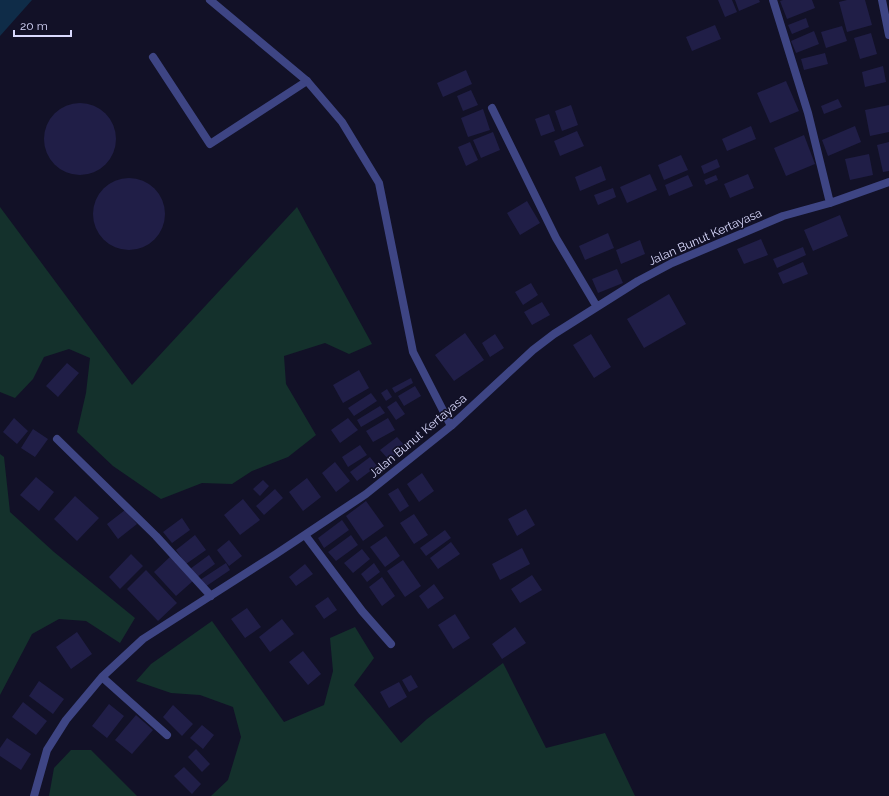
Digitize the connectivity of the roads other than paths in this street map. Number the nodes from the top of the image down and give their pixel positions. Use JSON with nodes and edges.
{"nodes":[{"id":1,"x":210,"y":0,"type":"edge"},
{"id":2,"x":773,"y":0,"type":"edge"},
{"id":3,"x":882,"y":0,"type":"edge"},
{"id":4,"x":889,"y":36,"type":"edge"},
{"id":5,"x":153,"y":57,"type":"dead end"},
{"id":6,"x":306,"y":81,"type":"junction"},
{"id":7,"x":492,"y":108,"type":"dead end"},
{"id":8,"x":889,"y":182,"type":"edge"},
{"id":9,"x":830,"y":203,"type":"junction"},
{"id":10,"x":596,"y":307,"type":"junction"},
{"id":11,"x":451,"y":426,"type":"junction"},
{"id":12,"x":57,"y":439,"type":"dead end"},
{"id":13,"x":305,"y":535,"type":"junction"},
{"id":14,"x":212,"y":596,"type":"junction"},
{"id":15,"x":391,"y":644,"type":"dead end"},
{"id":16,"x":102,"y":677,"type":"junction"},
{"id":17,"x":167,"y":735,"type":"dead end"},
{"id":18,"x":34,"y":796,"type":"edge"}],
"edges":[{"from":1,"to":6,"type":"street"},
{"from":2,"to":9,"type":"street"},
{"from":3,"to":4,"type":"street"},
{"from":5,"to":6,"type":"street"},
{"from":6,"to":11,"type":"street"},
{"from":7,"to":10,"type":"street"},
{"from":8,"to":9,"type":"street","name":"Jalan Bunut Kertayasa"},
{"from":9,"to":10,"type":"street","name":"Jalan Bunut Kertayasa"},
{"from":10,"to":11,"type":"street","name":"Jalan Bunut Kertayasa"},
{"from":11,"to":13,"type":"street","name":"Jalan Bunut Kertayasa"},
{"from":12,"to":14,"type":"street"},
{"from":13,"to":14,"type":"street","name":"Jalan Bunut Kertayasa"},
{"from":13,"to":15,"type":"street"},
{"from":14,"to":16,"type":"street","name":"Jalan Bunut Kertayasa"},
{"from":16,"to":17,"type":"street"},
{"from":16,"to":18,"type":"street","name":"Jalan Bunut Kertayasa"}]}
